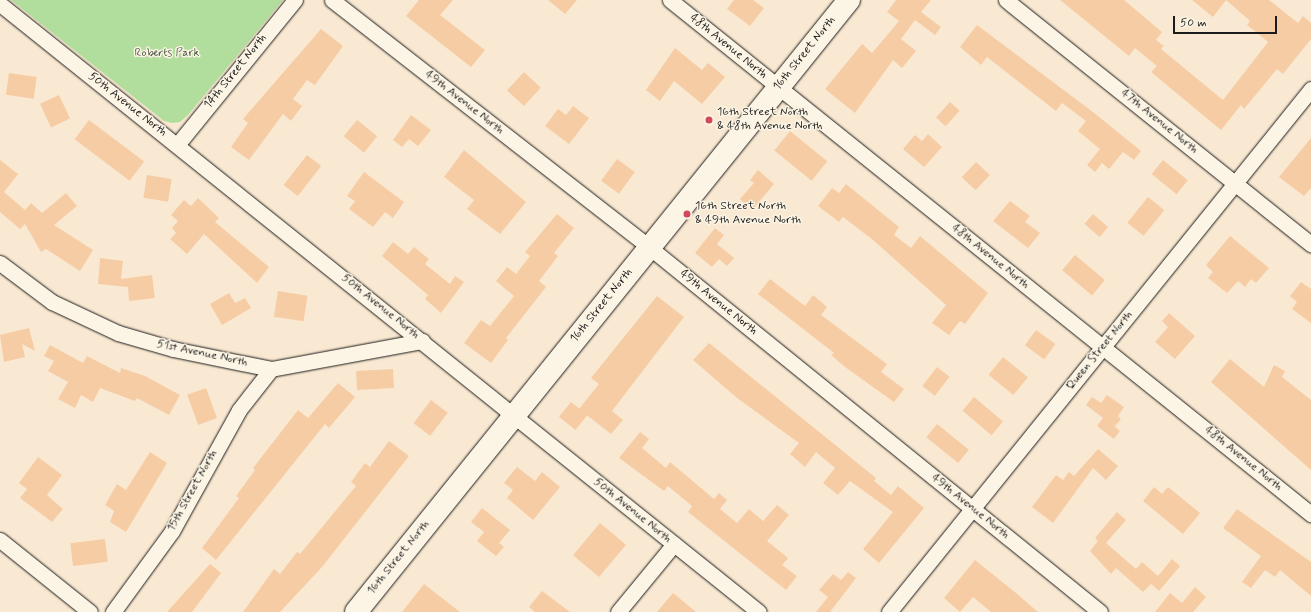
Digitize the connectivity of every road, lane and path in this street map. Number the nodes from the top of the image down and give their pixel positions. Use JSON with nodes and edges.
{"nodes":[{"id":1,"x":295,"y":0,"type":"edge"},
{"id":2,"x":332,"y":0,"type":"edge"},
{"id":3,"x":670,"y":0,"type":"edge"},
{"id":4,"x":848,"y":0,"type":"edge"},
{"id":5,"x":1006,"y":0,"type":"edge"},
{"id":6,"x":0,"y":4,"type":"edge"},
{"id":7,"x":778,"y":87,"type":"junction"},
{"id":8,"x":1311,"y":89,"type":"edge"},
{"id":9,"x":176,"y":145,"type":"junction"},
{"id":10,"x":1235,"y":184,"type":"junction"},
{"id":11,"x":1311,"y":244,"type":"edge"},
{"id":12,"x":649,"y":248,"type":"junction"},
{"id":13,"x":0,"y":263,"type":"edge"},
{"id":14,"x":422,"y":341,"type":"junction"},
{"id":15,"x":1104,"y":348,"type":"junction"},
{"id":16,"x":271,"y":369,"type":"junction"},
{"id":17,"x":514,"y":415,"type":"junction"},
{"id":18,"x":971,"y":508,"type":"junction"},
{"id":19,"x":1311,"y":514,"type":"edge"},
{"id":20,"x":0,"y":540,"type":"edge"},
{"id":21,"x":674,"y":544,"type":"junction"},
{"id":22,"x":90,"y":612,"type":"edge"},
{"id":23,"x":113,"y":612,"type":"edge"},
{"id":24,"x":356,"y":612,"type":"edge"},
{"id":25,"x":618,"y":612,"type":"edge"},
{"id":26,"x":759,"y":612,"type":"edge"},
{"id":27,"x":889,"y":612,"type":"edge"},
{"id":28,"x":1100,"y":612,"type":"edge"}],
"edges":[{"from":1,"to":9,"type":"street","name":"14th Street North"},
{"from":2,"to":12,"type":"street","name":"49th Avenue North"},
{"from":3,"to":7,"type":"street","name":"48th Avenue North"},
{"from":4,"to":7,"type":"street","name":"16th Street North"},
{"from":5,"to":10,"type":"street","name":"47th Avenue North"},
{"from":6,"to":9,"type":"street","name":"50th Avenue North"},
{"from":7,"to":12,"type":"street","name":"16th Street North"},
{"from":7,"to":15,"type":"street","name":"48th Avenue North"},
{"from":8,"to":10,"type":"street","name":"Queen Street North"},
{"from":9,"to":14,"type":"street","name":"50th Avenue North"},
{"from":10,"to":11,"type":"street","name":"47th Avenue North"},
{"from":10,"to":15,"type":"street","name":"Queen Street North"},
{"from":12,"to":17,"type":"street","name":"16th Street North"},
{"from":12,"to":18,"type":"street","name":"49th Avenue North"},
{"from":13,"to":16,"type":"street","name":"51st Avenue North"},
{"from":14,"to":16,"type":"street","name":"51st Avenue North"},
{"from":14,"to":17,"type":"street","name":"50th Avenue North"},
{"from":15,"to":18,"type":"street","name":"Queen Street North"},
{"from":15,"to":19,"type":"street","name":"48th Avenue North"},
{"from":16,"to":23,"type":"street","name":"15th Street North"},
{"from":17,"to":21,"type":"street","name":"50th Avenue North"},
{"from":17,"to":24,"type":"street","name":"16th Street North"},
{"from":18,"to":27,"type":"street","name":"Queen Street North"},
{"from":18,"to":28,"type":"street","name":"49th Avenue North"},
{"from":20,"to":22,"type":"street"},
{"from":21,"to":25,"type":"street"},
{"from":21,"to":26,"type":"street","name":"50th Avenue North"}]}
